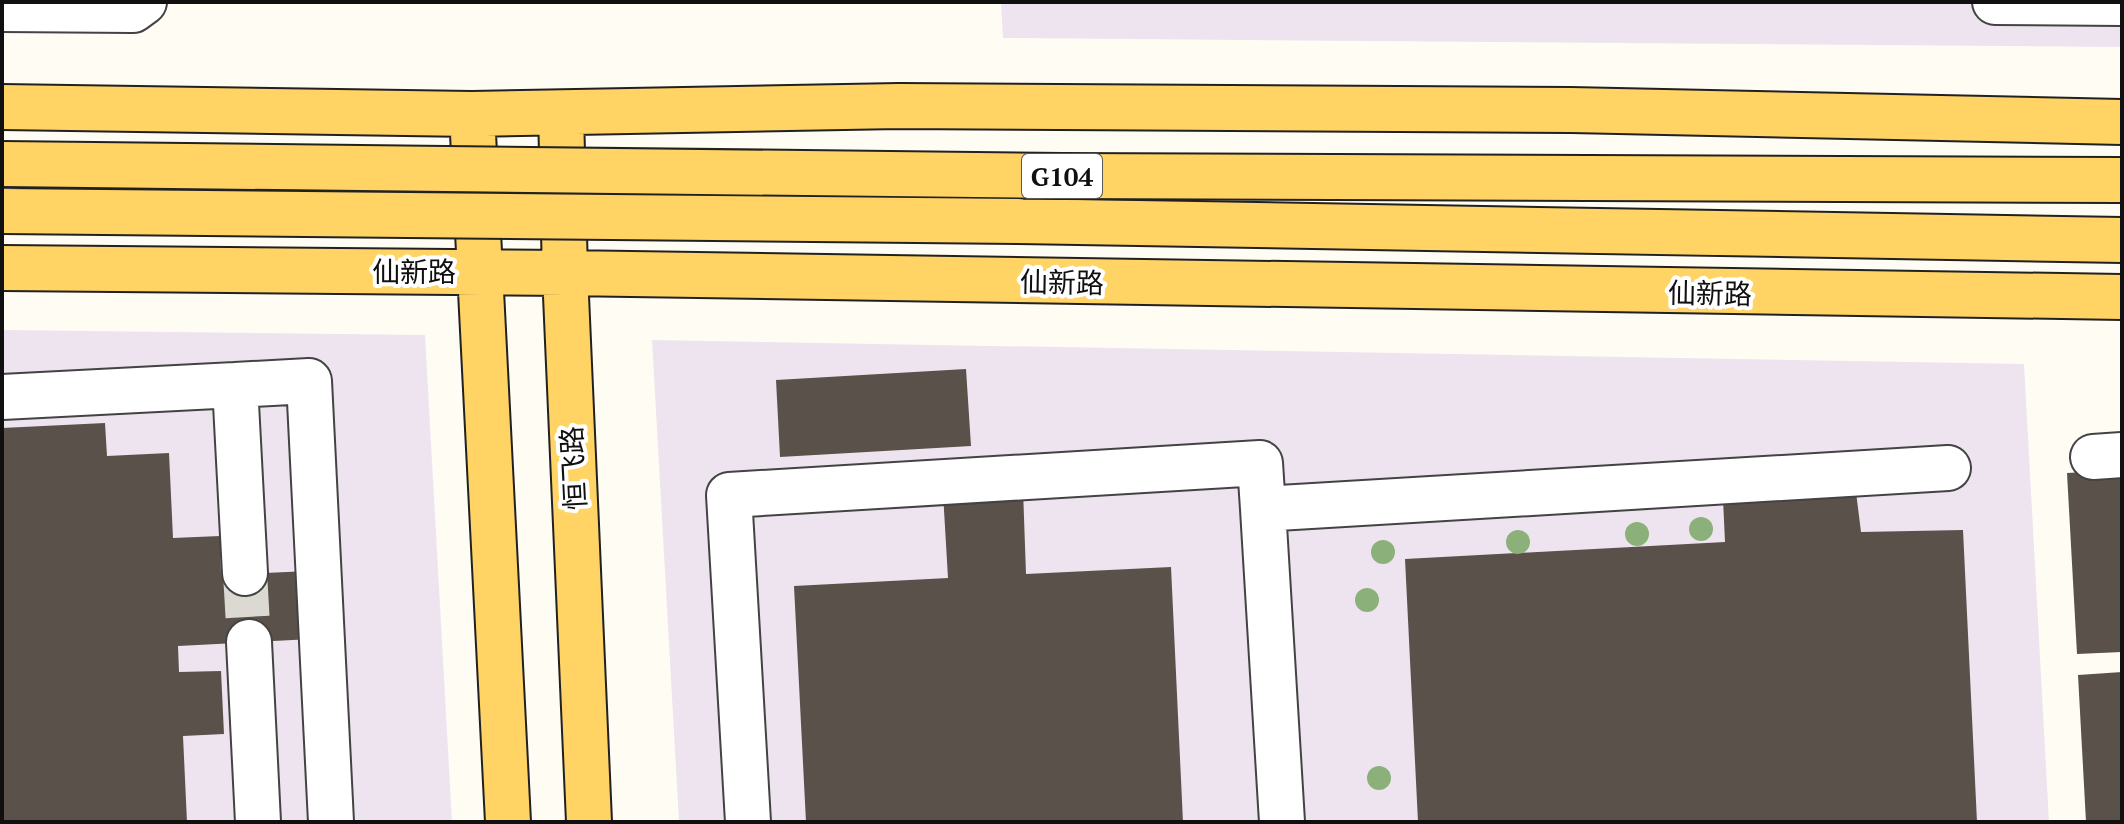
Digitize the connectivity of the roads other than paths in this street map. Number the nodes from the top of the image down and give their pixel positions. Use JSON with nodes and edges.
{"nodes":[{"id":1,"x":144,"y":2,"type":"edge"},
{"id":2,"x":1995,"y":2,"type":"edge"},
{"id":3,"x":2122,"y":3,"type":"edge"},
{"id":4,"x":2,"y":9,"type":"edge"},
{"id":5,"x":2122,"y":103,"type":"edge"},
{"id":6,"x":2,"y":107,"type":"edge"},
{"id":7,"x":1073,"y":108,"type":"junction"},
{"id":8,"x":561,"y":113,"type":"junction"},
{"id":9,"x":472,"y":114,"type":"junction"},
{"id":10,"x":2122,"y":122,"type":"edge"},
{"id":11,"x":2,"y":164,"type":"edge"},
{"id":12,"x":2122,"y":180,"type":"edge"},
{"id":13,"x":2,"y":211,"type":"edge"},
{"id":14,"x":2122,"y":240,"type":"edge"},
{"id":15,"x":2,"y":268,"type":"edge"},
{"id":16,"x":479,"y":272,"type":"junction"},
{"id":17,"x":565,"y":273,"type":"junction"},
{"id":18,"x":2122,"y":297,"type":"edge"},
{"id":19,"x":235,"y":385,"type":"junction"},
{"id":20,"x":2,"y":397,"type":"edge"},
{"id":21,"x":1948,"y":468,"type":"dead end"},
{"id":22,"x":1263,"y":509,"type":"junction"},
{"id":23,"x":245,"y":573,"type":"tunnel mouth"},
{"id":24,"x":249,"y":642,"type":"tunnel mouth"},
{"id":25,"x":258,"y":822,"type":"edge"},
{"id":26,"x":331,"y":822,"type":"edge"},
{"id":27,"x":508,"y":822,"type":"edge"},
{"id":28,"x":589,"y":822,"type":"edge"},
{"id":29,"x":748,"y":822,"type":"edge"},
{"id":30,"x":1282,"y":822,"type":"edge"}],
"edges":[{"from":1,"to":4,"type":"lane"},
{"from":2,"to":3,"type":"lane"},
{"from":5,"to":7,"type":"main road"},
{"from":6,"to":9,"type":"main road"},
{"from":7,"to":8,"type":"main road"},
{"from":7,"to":10,"type":"main road"},
{"from":8,"to":9,"type":"main road"},
{"from":8,"to":17,"type":"main road","name":"恒飞路"},
{"from":9,"to":16,"type":"main road"},
{"from":11,"to":12,"type":"main road","number":"G104","bridge":true},
{"from":13,"to":14,"type":"main road","name":"仙新路","bridge":true},
{"from":15,"to":16,"type":"main road","name":"仙新路"},
{"from":16,"to":17,"type":"main road","name":"仙新路"},
{"from":16,"to":27,"type":"main road"},
{"from":17,"to":18,"type":"main road","name":"仙新路"},
{"from":17,"to":28,"type":"main road","name":"恒飞路"},
{"from":19,"to":20,"type":"lane"},
{"from":19,"to":23,"type":"lane"},
{"from":19,"to":26,"type":"lane"},
{"from":21,"to":22,"type":"lane"},
{"from":22,"to":29,"type":"lane"},
{"from":22,"to":30,"type":"lane"},
{"from":24,"to":25,"type":"lane"}]}
